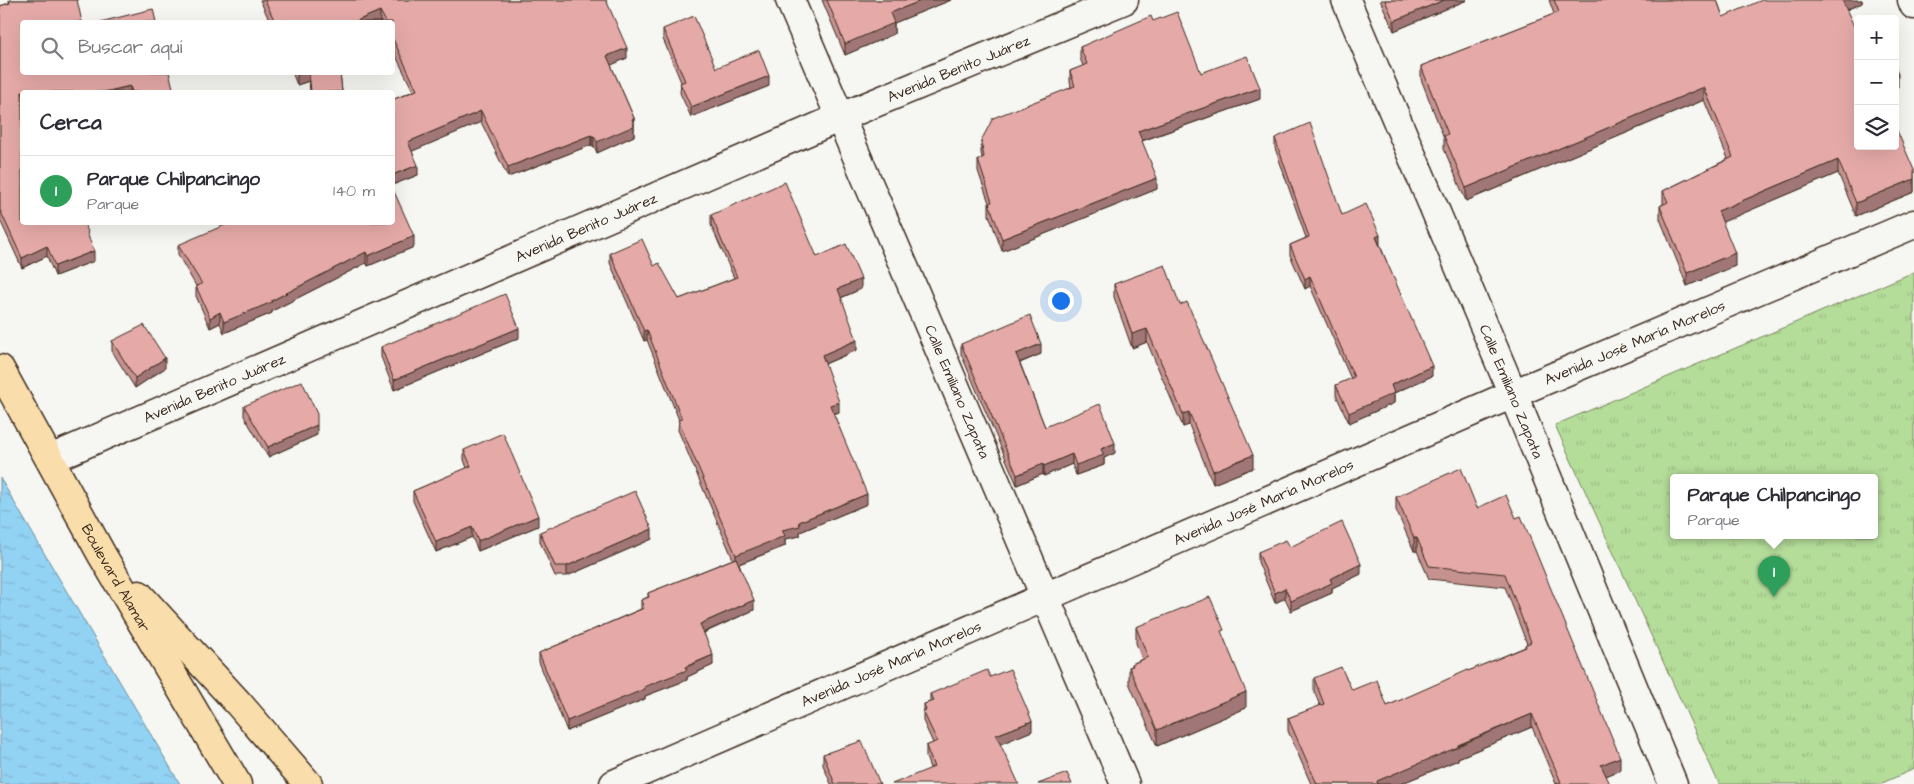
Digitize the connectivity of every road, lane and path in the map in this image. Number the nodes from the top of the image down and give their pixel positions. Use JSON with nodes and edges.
{"nodes":[{"id":1,"x":790,"y":0,"type":"edge"},
{"id":2,"x":1124,"y":0,"type":"edge"},
{"id":3,"x":1346,"y":0,"type":"edge"},
{"id":4,"x":1912,"y":0,"type":"edge"},
{"id":5,"x":1914,"y":5,"type":"edge"},
{"id":6,"x":841,"y":117,"type":"junction"},
{"id":7,"x":1914,"y":224,"type":"edge"},
{"id":8,"x":0,"y":369,"type":"edge"},
{"id":9,"x":1513,"y":394,"type":"junction"},
{"id":10,"x":50,"y":459,"type":"junction"},
{"id":11,"x":102,"y":555,"type":"junction"},
{"id":12,"x":1046,"y":597,"type":"junction"},
{"id":13,"x":237,"y":784,"type":"edge"},
{"id":14,"x":308,"y":784,"type":"edge"},
{"id":15,"x":614,"y":784,"type":"edge"},
{"id":16,"x":1125,"y":784,"type":"edge"},
{"id":17,"x":1672,"y":784,"type":"edge"}],
"edges":[{"from":1,"to":6,"type":"street","name":"Calle Emiliano Zapata"},
{"from":2,"to":6,"type":"street","name":"Avenida Benito Juárez"},
{"from":3,"to":9,"type":"street","name":"Calle Emiliano Zapata"},
{"from":4,"to":5,"type":"street"},
{"from":6,"to":10,"type":"street","name":"Avenida Benito Juárez"},
{"from":6,"to":12,"type":"street","name":"Calle Emiliano Zapata"},
{"from":7,"to":9,"type":"street","name":"Avenida José María Morelos"},
{"from":8,"to":10,"type":"highway","name":"Boulevard Alamar"},
{"from":9,"to":12,"type":"street","name":"Avenida José María Morelos"},
{"from":9,"to":17,"type":"street","name":"Calle Emiliano Zapata"},
{"from":10,"to":11,"type":"highway","name":"Boulevard Alamar"},
{"from":11,"to":13,"type":"highway","name":"Boulevard Alamar"},
{"from":11,"to":14,"type":"highway"},
{"from":12,"to":15,"type":"street","name":"Avenida José María Morelos"},
{"from":12,"to":16,"type":"street","name":"Calle Emiliano Zapata"}]}
